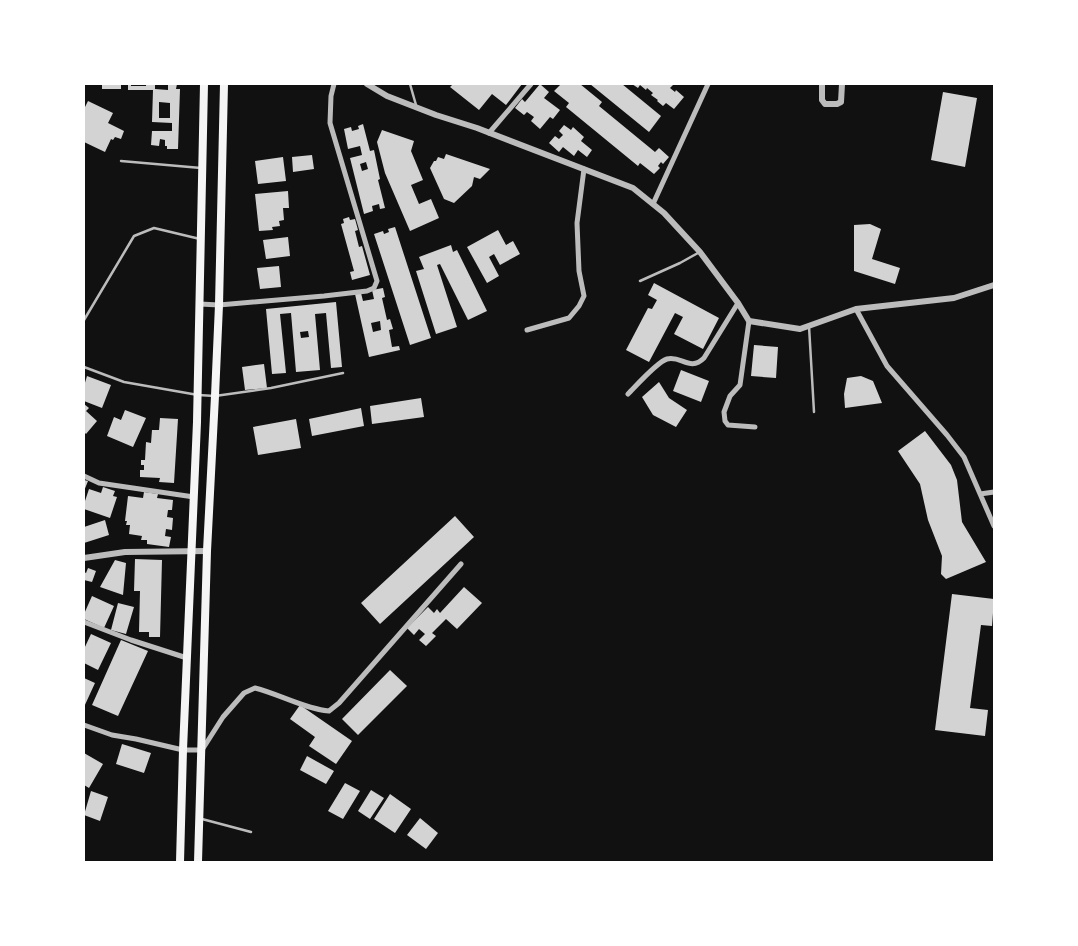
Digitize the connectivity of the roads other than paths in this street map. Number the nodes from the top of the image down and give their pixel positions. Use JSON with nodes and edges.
{"nodes":[{"id":1,"x":204,"y":84,"type":"edge"},
{"id":2,"x":224,"y":84,"type":"edge"},
{"id":3,"x":334,"y":84,"type":"edge"},
{"id":4,"x":367,"y":84,"type":"edge"},
{"id":5,"x":410,"y":84,"type":"edge"},
{"id":6,"x":531,"y":84,"type":"edge"},
{"id":7,"x":708,"y":84,"type":"edge"},
{"id":8,"x":822,"y":84,"type":"edge"},
{"id":9,"x":842,"y":84,"type":"edge"},
{"id":10,"x":416,"y":106,"type":"junction"},
{"id":11,"x":489,"y":133,"type":"junction"},
{"id":12,"x":121,"y":161,"type":"dead end"},
{"id":13,"x":202,"y":168,"type":"junction"},
{"id":14,"x":584,"y":169,"type":"junction"},
{"id":15,"x":653,"y":204,"type":"junction"},
{"id":16,"x":201,"y":239,"type":"junction"},
{"id":17,"x":700,"y":252,"type":"junction"},
{"id":18,"x":640,"y":281,"type":"dead end"},
{"id":19,"x":994,"y":285,"type":"edge"},
{"id":20,"x":738,"y":303,"type":"junction"},
{"id":21,"x":200,"y":304,"type":"junction"},
{"id":22,"x":218,"y":305,"type":"junction"},
{"id":23,"x":856,"y":309,"type":"junction"},
{"id":24,"x":84,"y":320,"type":"edge"},
{"id":25,"x":750,"y":321,"type":"junction"},
{"id":26,"x":809,"y":326,"type":"junction"},
{"id":27,"x":527,"y":330,"type":"dead end"},
{"id":28,"x":84,"y":367,"type":"edge"},
{"id":29,"x":343,"y":373,"type":"dead end"},
{"id":30,"x":628,"y":394,"type":"dead end"},
{"id":31,"x":198,"y":395,"type":"junction"},
{"id":32,"x":215,"y":396,"type":"junction"},
{"id":33,"x":814,"y":412,"type":"dead end"},
{"id":34,"x":755,"y":427,"type":"dead end"},
{"id":35,"x":84,"y":476,"type":"edge"},
{"id":36,"x":994,"y":492,"type":"edge"},
{"id":37,"x":980,"y":494,"type":"junction"},
{"id":38,"x":194,"y":497,"type":"junction"},
{"id":39,"x":994,"y":526,"type":"edge"},
{"id":40,"x":191,"y":551,"type":"junction"},
{"id":41,"x":207,"y":551,"type":"junction"},
{"id":42,"x":84,"y":558,"type":"edge"},
{"id":43,"x":460,"y":564,"type":"dead end"},
{"id":44,"x":84,"y":622,"type":"edge"},
{"id":45,"x":187,"y":658,"type":"junction"},
{"id":46,"x":84,"y":725,"type":"edge"},
{"id":47,"x":183,"y":750,"type":"junction"},
{"id":48,"x":202,"y":750,"type":"junction"},
{"id":49,"x":200,"y":818,"type":"junction"},
{"id":50,"x":251,"y":832,"type":"dead end"},
{"id":51,"x":180,"y":862,"type":"edge"},
{"id":52,"x":198,"y":862,"type":"edge"}],
"edges":[{"from":1,"to":13,"type":"main road"},
{"from":2,"to":22,"type":"main road"},
{"from":3,"to":22,"type":"street"},
{"from":4,"to":10,"type":"street"},
{"from":5,"to":10,"type":"lane"},
{"from":6,"to":11,"type":"street"},
{"from":7,"to":15,"type":"street"},
{"from":8,"to":9,"type":"street"},
{"from":10,"to":11,"type":"street"},
{"from":11,"to":14,"type":"street"},
{"from":12,"to":13,"type":"lane"},
{"from":13,"to":16,"type":"main road"},
{"from":14,"to":15,"type":"street"},
{"from":14,"to":27,"type":"street"},
{"from":15,"to":17,"type":"street"},
{"from":16,"to":21,"type":"main road"},
{"from":16,"to":24,"type":"lane"},
{"from":17,"to":18,"type":"lane"},
{"from":17,"to":20,"type":"street"},
{"from":19,"to":23,"type":"street"},
{"from":20,"to":25,"type":"street"},
{"from":20,"to":30,"type":"street"},
{"from":21,"to":22,"type":"street"},
{"from":21,"to":31,"type":"main road"},
{"from":22,"to":32,"type":"main road"},
{"from":23,"to":26,"type":"street"},
{"from":23,"to":37,"type":"street"},
{"from":25,"to":26,"type":"street"},
{"from":25,"to":34,"type":"street"},
{"from":26,"to":33,"type":"lane"},
{"from":28,"to":31,"type":"lane"},
{"from":29,"to":32,"type":"lane"},
{"from":31,"to":32,"type":"lane"},
{"from":31,"to":38,"type":"main road"},
{"from":32,"to":41,"type":"main road"},
{"from":35,"to":38,"type":"street"},
{"from":36,"to":37,"type":"street"},
{"from":37,"to":39,"type":"street"},
{"from":38,"to":40,"type":"main road"},
{"from":40,"to":41,"type":"street"},
{"from":40,"to":42,"type":"street"},
{"from":40,"to":45,"type":"main road"},
{"from":41,"to":48,"type":"main road"},
{"from":43,"to":48,"type":"street"},
{"from":44,"to":45,"type":"street"},
{"from":45,"to":47,"type":"main road"},
{"from":46,"to":47,"type":"street"},
{"from":47,"to":48,"type":"street"},
{"from":47,"to":51,"type":"main road"},
{"from":48,"to":49,"type":"main road"},
{"from":49,"to":50,"type":"lane"},
{"from":49,"to":52,"type":"main road"}]}
